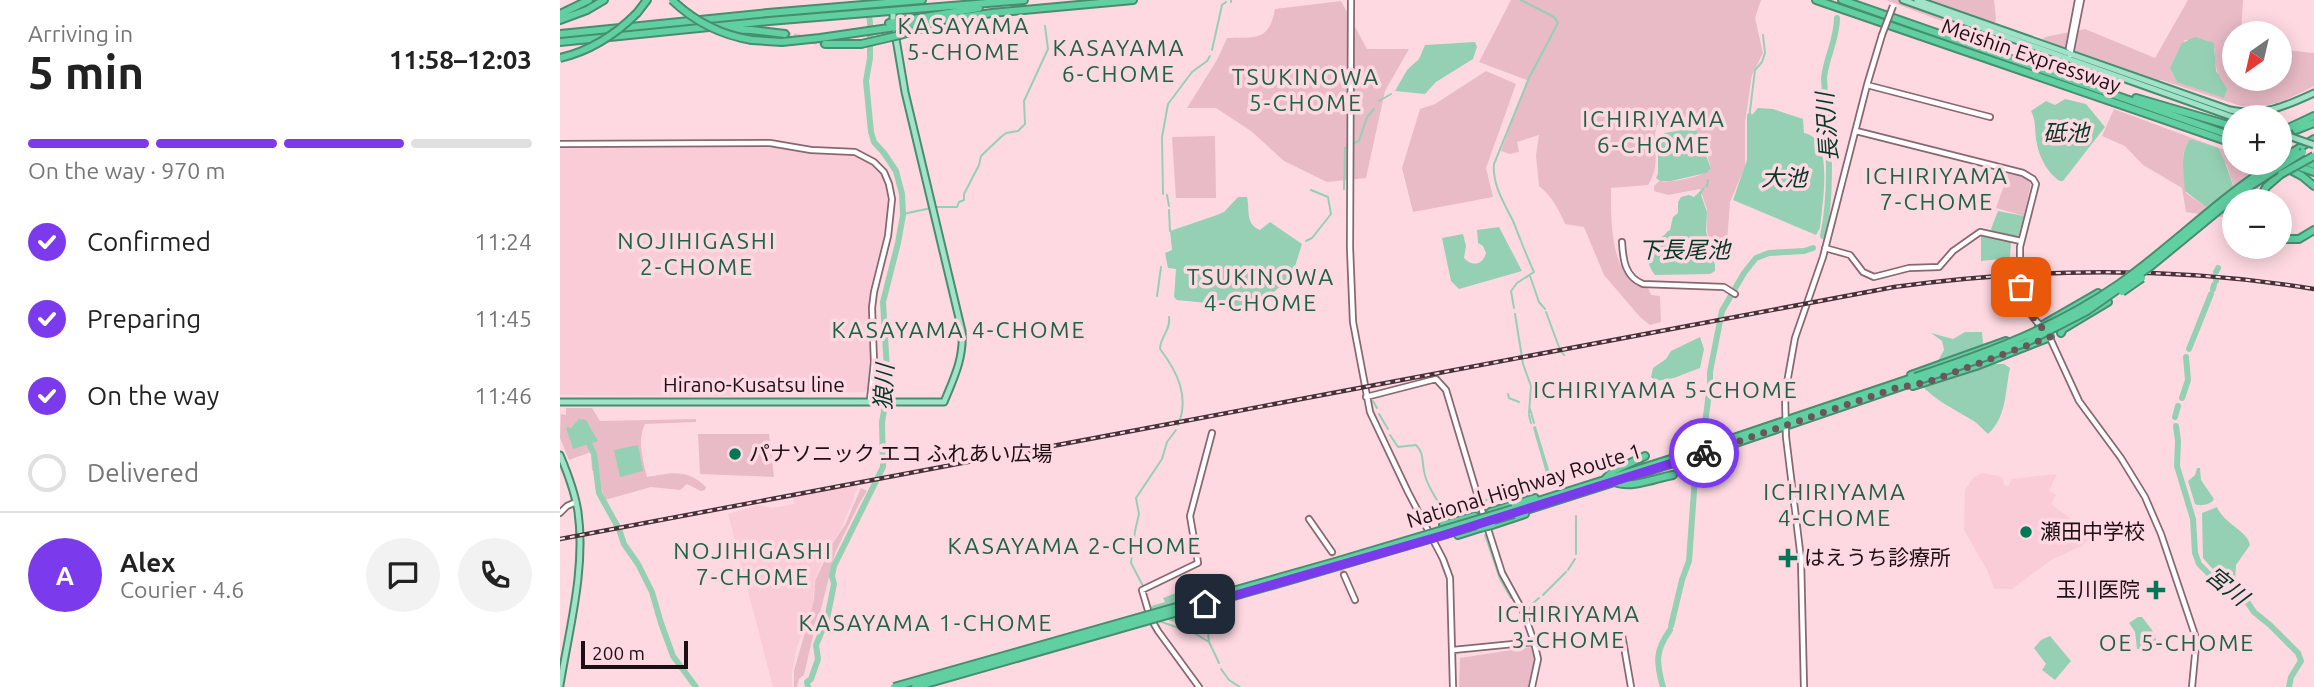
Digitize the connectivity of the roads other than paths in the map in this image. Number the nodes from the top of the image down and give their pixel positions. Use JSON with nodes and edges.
{"nodes":[{"id":1,"x":589,"y":0,"type":"edge"},
{"id":2,"x":604,"y":0,"type":"edge"},
{"id":3,"x":648,"y":0,"type":"edge"},
{"id":4,"x":672,"y":0,"type":"edge"},
{"id":5,"x":922,"y":0,"type":"edge"},
{"id":6,"x":1025,"y":0,"type":"edge"},
{"id":7,"x":1133,"y":0,"type":"edge"},
{"id":8,"x":1351,"y":0,"type":"edge"},
{"id":9,"x":1816,"y":0,"type":"edge"},
{"id":10,"x":1842,"y":0,"type":"edge"},
{"id":11,"x":1903,"y":0,"type":"edge"},
{"id":12,"x":1917,"y":0,"type":"edge"},
{"id":13,"x":2079,"y":0,"type":"edge"},
{"id":14,"x":1894,"y":3,"type":"edge"},
{"id":15,"x":560,"y":14,"type":"edge"},
{"id":16,"x":976,"y":15,"type":"junction"},
{"id":17,"x":560,"y":20,"type":"edge"},
{"id":18,"x":881,"y":27,"type":"junction"},
{"id":19,"x":897,"y":32,"type":"junction"},
{"id":20,"x":560,"y":34,"type":"edge"},
{"id":21,"x":785,"y":34,"type":"tunnel mouth"},
{"id":22,"x":620,"y":35,"type":"junction"},
{"id":23,"x":560,"y":42,"type":"edge"},
{"id":24,"x":2070,"y":42,"type":"junction"},
{"id":25,"x":825,"y":44,"type":"tunnel mouth"},
{"id":26,"x":2056,"y":49,"type":"junction"},
{"id":27,"x":2068,"y":56,"type":"junction"},
{"id":28,"x":560,"y":58,"type":"edge"},
{"id":29,"x":2057,"y":75,"type":"junction"},
{"id":30,"x":1867,"y":85,"type":"junction"},
{"id":31,"x":2314,"y":93,"type":"edge"},
{"id":32,"x":2222,"y":113,"type":"edge"},
{"id":33,"x":2314,"y":116,"type":"edge"},
{"id":34,"x":1990,"y":117,"type":"dead end"},
{"id":35,"x":2314,"y":122,"type":"edge"},
{"id":36,"x":2222,"y":123,"type":"edge"},
{"id":37,"x":2292,"y":127,"type":"edge"},
{"id":38,"x":2292,"y":129,"type":"edge"},
{"id":39,"x":1856,"y":131,"type":"junction"},
{"id":40,"x":2222,"y":132,"type":"edge"},
{"id":41,"x":2292,"y":137,"type":"edge"},
{"id":42,"x":2222,"y":141,"type":"edge"},
{"id":43,"x":2314,"y":143,"type":"edge"},
{"id":44,"x":560,"y":144,"type":"edge"},
{"id":45,"x":2301,"y":149,"type":"junction"},
{"id":46,"x":2292,"y":154,"type":"edge"},
{"id":47,"x":2314,"y":156,"type":"edge"},
{"id":48,"x":2292,"y":157,"type":"edge"},
{"id":49,"x":2292,"y":164,"type":"edge"},
{"id":50,"x":2314,"y":165,"type":"edge"},
{"id":51,"x":2292,"y":170,"type":"edge"},
{"id":52,"x":2314,"y":172,"type":"edge"},
{"id":53,"x":2257,"y":175,"type":"edge"},
{"id":54,"x":2314,"y":186,"type":"edge"},
{"id":55,"x":2265,"y":189,"type":"edge"},
{"id":56,"x":2314,"y":230,"type":"edge"},
{"id":57,"x":2292,"y":239,"type":"edge"},
{"id":58,"x":2021,"y":241,"type":"junction"},
{"id":59,"x":1622,"y":242,"type":"dead end"},
{"id":60,"x":2176,"y":245,"type":"junction"},
{"id":61,"x":2166,"y":247,"type":"junction"},
{"id":62,"x":1825,"y":248,"type":"junction"},
{"id":63,"x":1735,"y":294,"type":"dead end"},
{"id":64,"x":2040,"y":326,"type":"junction"},
{"id":65,"x":2061,"y":333,"type":"dead end"},
{"id":66,"x":2050,"y":337,"type":"junction"},
{"id":67,"x":1916,"y":379,"type":"junction"},
{"id":68,"x":1366,"y":397,"type":"junction"},
{"id":69,"x":870,"y":400,"type":"junction"},
{"id":70,"x":560,"y":402,"type":"edge"},
{"id":71,"x":1785,"y":423,"type":"junction"},
{"id":72,"x":1212,"y":433,"type":"dead end"},
{"id":73,"x":560,"y":455,"type":"edge"},
{"id":74,"x":1645,"y":456,"type":"dead end"},
{"id":75,"x":1673,"y":475,"type":"dead end"},
{"id":76,"x":1619,"y":479,"type":"junction"},
{"id":77,"x":1604,"y":480,"type":"junction"},
{"id":78,"x":576,"y":502,"type":"junction"},
{"id":79,"x":1532,"y":505,"type":"junction"},
{"id":80,"x":1513,"y":511,"type":"junction"},
{"id":81,"x":560,"y":513,"type":"edge"},
{"id":82,"x":1308,"y":519,"type":"dead end"},
{"id":83,"x":1443,"y":525,"type":"dead end"},
{"id":84,"x":1458,"y":535,"type":"dead end"},
{"id":85,"x":1332,"y":552,"type":"tunnel mouth"},
{"id":86,"x":1345,"y":575,"type":"tunnel mouth"},
{"id":87,"x":1355,"y":600,"type":"dead end"},
{"id":88,"x":1622,"y":635,"type":"dead end"},
{"id":89,"x":1534,"y":642,"type":"junction"},
{"id":90,"x":1453,"y":650,"type":"junction"},
{"id":91,"x":560,"y":685,"type":"edge"},
{"id":92,"x":894,"y":687,"type":"edge"},
{"id":93,"x":915,"y":687,"type":"edge"},
{"id":94,"x":1199,"y":687,"type":"edge"},
{"id":95,"x":1453,"y":687,"type":"edge"},
{"id":96,"x":1532,"y":687,"type":"edge"},
{"id":97,"x":1631,"y":687,"type":"edge"},
{"id":98,"x":1804,"y":687,"type":"edge"},
{"id":99,"x":2192,"y":687,"type":"edge"}],
"edges":[{"from":1,"to":15,"type":"highway"},
{"from":2,"to":17,"type":"highway"},
{"from":3,"to":28,"type":"highway","bridge":true},
{"from":4,"to":18,"type":"highway","bridge":true},
{"from":5,"to":20,"type":"highway"},
{"from":6,"to":18,"type":"highway"},
{"from":6,"to":22,"type":"highway"},
{"from":7,"to":16,"type":"highway"},
{"from":8,"to":68,"type":"street"},
{"from":9,"to":42,"type":"highway","name":"Meishin Expressway"},
{"from":10,"to":29,"type":"highway","name":"Meishin Expressway"},
{"from":11,"to":27,"type":"main road"},
{"from":12,"to":26,"type":"main road"},
{"from":13,"to":24,"type":"street"},
{"from":13,"to":27,"type":"street"},
{"from":14,"to":30,"type":"street","bridge":true},
{"from":16,"to":18,"type":"highway"},
{"from":16,"to":19,"type":"highway"},
{"from":19,"to":25,"type":"highway","bridge":true},
{"from":19,"to":69,"type":"main road","name":"Hirano-Kusatsu line"},
{"from":21,"to":22,"type":"highway"},
{"from":22,"to":23,"type":"highway"},
{"from":24,"to":26,"type":"street"},
{"from":24,"to":27,"type":"street"},
{"from":26,"to":27,"type":"main road"},
{"from":27,"to":31,"type":"main road"},
{"from":27,"to":32,"type":"main road"},
{"from":29,"to":36,"type":"highway"},
{"from":29,"to":40,"type":"highway","name":"Meishin Expressway"},
{"from":30,"to":34,"type":"street"},
{"from":30,"to":39,"type":"street"},
{"from":33,"to":37,"type":"highway"},
{"from":35,"to":38,"type":"highway"},
{"from":39,"to":58,"type":"street"},
{"from":39,"to":62,"type":"street"},
{"from":41,"to":43,"type":"main road","bridge":true},
{"from":43,"to":45,"type":"highway","name":"National Highway Route 1"},
{"from":44,"to":69,"type":"street"},
{"from":45,"to":46,"type":"highway","name":"National Highway Route 1","bridge":true},
{"from":45,"to":60,"type":"highway","name":"National Highway Route 1","bridge":true},
{"from":47,"to":55,"type":"highway","bridge":true},
{"from":48,"to":50,"type":"highway"},
{"from":49,"to":52,"type":"highway"},
{"from":51,"to":54,"type":"highway"},
{"from":53,"to":61,"type":"highway","name":"National Highway Route 1","bridge":true},
{"from":56,"to":57,"type":"highway"},
{"from":58,"to":62,"type":"street"},
{"from":58,"to":64,"type":"street","bridge":true},
{"from":59,"to":63,"type":"street"},
{"from":60,"to":65,"type":"highway","bridge":true},
{"from":60,"to":67,"type":"highway","name":"National Highway Route 1","bridge":true},
{"from":61,"to":64,"type":"highway","bridge":true},
{"from":61,"to":67,"type":"highway","name":"National Highway Route 1","bridge":true},
{"from":62,"to":71,"type":"street"},
{"from":64,"to":66,"type":"street"},
{"from":64,"to":67,"type":"highway","bridge":true},
{"from":66,"to":67,"type":"highway","bridge":true},
{"from":66,"to":99,"type":"street"},
{"from":67,"to":71,"type":"highway","name":"National Highway Route 1"},
{"from":68,"to":89,"type":"street"},
{"from":68,"to":90,"type":"street"},
{"from":69,"to":70,"type":"main road","name":"Hirano-Kusatsu line"},
{"from":71,"to":76,"type":"highway","name":"National Highway Route 1"},
{"from":71,"to":98,"type":"street"},
{"from":72,"to":94,"type":"street"},
{"from":73,"to":78,"type":"main road"},
{"from":74,"to":77,"type":"highway"},
{"from":75,"to":76,"type":"highway"},
{"from":76,"to":77,"type":"highway","name":"National Highway Route 1"},
{"from":76,"to":79,"type":"highway","name":"National Highway Route 1"},
{"from":77,"to":79,"type":"highway","name":"National Highway Route 1"},
{"from":78,"to":81,"type":"street"},
{"from":78,"to":91,"type":"main road"},
{"from":79,"to":80,"type":"highway","name":"National Highway Route 1"},
{"from":79,"to":83,"type":"highway","bridge":true},
{"from":79,"to":84,"type":"highway","bridge":true},
{"from":80,"to":92,"type":"highway","name":"National Highway Route 1","bridge":true},
{"from":80,"to":93,"type":"highway","name":"National Highway Route 1","bridge":true},
{"from":82,"to":85,"type":"street"},
{"from":86,"to":87,"type":"street"},
{"from":88,"to":97,"type":"street"},
{"from":89,"to":90,"type":"street"},
{"from":89,"to":96,"type":"street"},
{"from":90,"to":95,"type":"street"}]}
